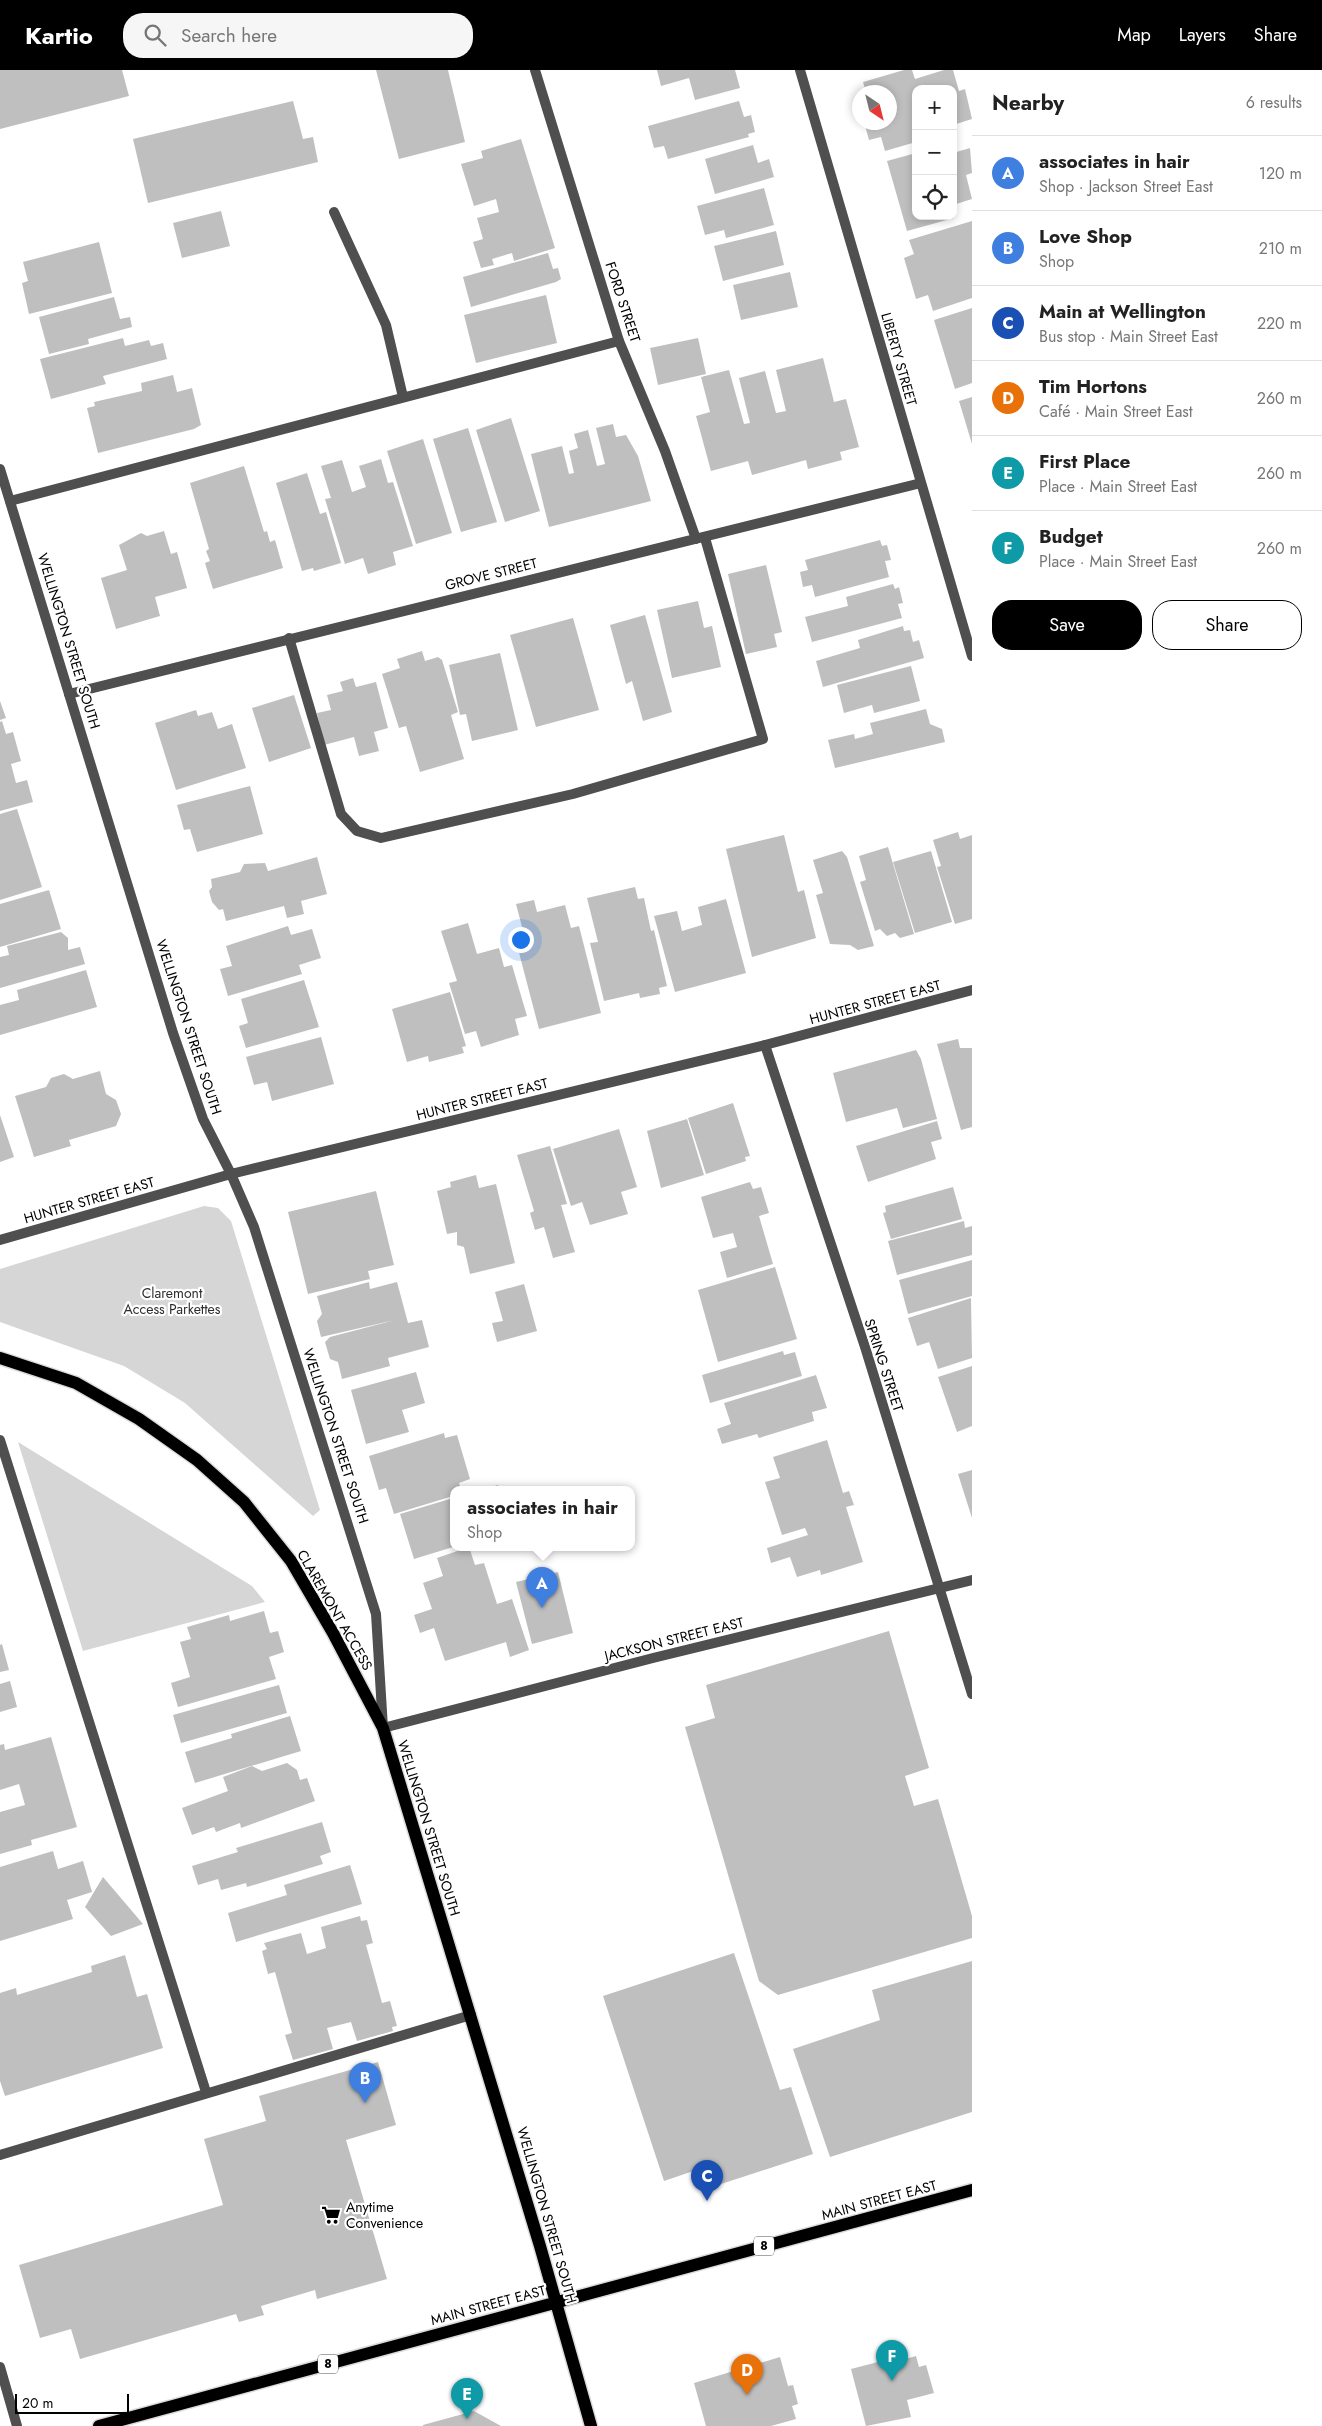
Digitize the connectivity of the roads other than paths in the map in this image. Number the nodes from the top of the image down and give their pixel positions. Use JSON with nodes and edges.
{"nodes":[{"id":1,"x":535,"y":70,"type":"edge"},
{"id":2,"x":800,"y":70,"type":"edge"},
{"id":3,"x":334,"y":212,"type":"dead end"},
{"id":4,"x":620,"y":340,"type":"junction"},
{"id":5,"x":403,"y":397,"type":"junction"},
{"id":6,"x":0,"y":469,"type":"edge"},
{"id":7,"x":920,"y":483,"type":"junction"},
{"id":8,"x":10,"y":501,"type":"junction"},
{"id":9,"x":701,"y":538,"type":"junction"},
{"id":10,"x":289,"y":638,"type":"junction"},
{"id":11,"x":972,"y":656,"type":"edge"},
{"id":12,"x":69,"y":694,"type":"junction"},
{"id":13,"x":972,"y":990,"type":"edge"},
{"id":14,"x":765,"y":1045,"type":"junction"},
{"id":15,"x":231,"y":1174,"type":"junction"},
{"id":16,"x":0,"y":1240,"type":"edge"},
{"id":17,"x":0,"y":1358,"type":"edge"},
{"id":18,"x":0,"y":1440,"type":"edge"},
{"id":19,"x":972,"y":1580,"type":"edge"},
{"id":20,"x":940,"y":1588,"type":"junction"},
{"id":21,"x":972,"y":1694,"type":"edge"},
{"id":22,"x":383,"y":1728,"type":"junction"},
{"id":23,"x":471,"y":2015,"type":"junction"},
{"id":24,"x":206,"y":2092,"type":"junction"},
{"id":25,"x":0,"y":2154,"type":"edge"},
{"id":26,"x":972,"y":2190,"type":"edge"},
{"id":27,"x":557,"y":2302,"type":"junction"},
{"id":28,"x":0,"y":2366,"type":"edge"},
{"id":29,"x":17,"y":2426,"type":"edge"},
{"id":30,"x":98,"y":2426,"type":"edge"},
{"id":31,"x":591,"y":2426,"type":"edge"}],
"edges":[{"from":1,"to":4,"type":"street","name":"FORD STREET"},
{"from":2,"to":7,"type":"street","name":"LIBERTY STREET"},
{"from":3,"to":5,"type":"street"},
{"from":4,"to":5,"type":"street"},
{"from":4,"to":9,"type":"street","name":"FORD STREET"},
{"from":5,"to":8,"type":"street"},
{"from":6,"to":8,"type":"street","name":"WELLINGTON STREET SOUTH"},
{"from":7,"to":9,"type":"street","name":"GROVE STREET"},
{"from":7,"to":11,"type":"street","name":"LIBERTY STREET"},
{"from":8,"to":12,"type":"street","name":"WELLINGTON STREET SOUTH"},
{"from":9,"to":10,"type":"street","name":"GROVE STREET"},
{"from":9,"to":10,"type":"street","name":"FORD STREET"},
{"from":10,"to":12,"type":"street","name":"GROVE STREET"},
{"from":12,"to":15,"type":"street","name":"WELLINGTON STREET SOUTH"},
{"from":13,"to":14,"type":"street","name":"HUNTER STREET EAST"},
{"from":14,"to":15,"type":"street","name":"HUNTER STREET EAST"},
{"from":14,"to":20,"type":"street","name":"SPRING STREET"},
{"from":15,"to":16,"type":"street","name":"HUNTER STREET EAST"},
{"from":15,"to":22,"type":"street","name":"WELLINGTON STREET SOUTH"},
{"from":17,"to":22,"type":"main road","name":"CLAREMONT ACCESS"},
{"from":18,"to":24,"type":"street"},
{"from":19,"to":20,"type":"street","name":"JACKSON STREET EAST"},
{"from":20,"to":21,"type":"street","name":"SPRING STREET"},
{"from":20,"to":22,"type":"street","name":"JACKSON STREET EAST"},
{"from":22,"to":23,"type":"main road","name":"WELLINGTON STREET SOUTH"},
{"from":23,"to":24,"type":"street"},
{"from":23,"to":27,"type":"main road","name":"WELLINGTON STREET SOUTH"},
{"from":24,"to":25,"type":"street"},
{"from":26,"to":27,"type":"main road","name":"MAIN STREET EAST","number":"8"},
{"from":27,"to":30,"type":"main road","name":"MAIN STREET EAST","number":"8"},
{"from":27,"to":31,"type":"main road","name":"WELLINGTON STREET SOUTH"},
{"from":28,"to":29,"type":"street"}]}
